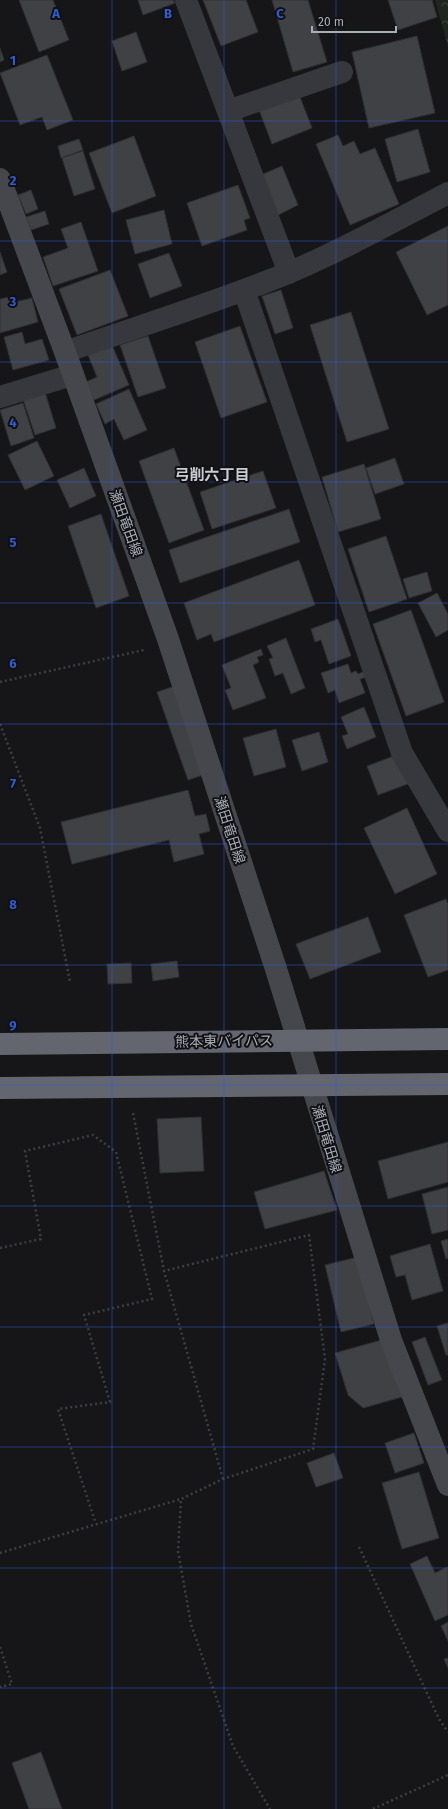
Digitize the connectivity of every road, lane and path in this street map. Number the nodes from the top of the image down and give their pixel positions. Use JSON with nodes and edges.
{"nodes":[{"id":1,"x":186,"y":0,"type":"edge"},
{"id":2,"x":342,"y":72,"type":"dead end"},
{"id":3,"x":228,"y":111,"type":"junction"},
{"id":4,"x":0,"y":179,"type":"edge"},
{"id":5,"x":448,"y":193,"type":"edge"},
{"id":6,"x":289,"y":273,"type":"junction"},
{"id":7,"x":244,"y":290,"type":"junction"},
{"id":8,"x":64,"y":352,"type":"junction"},
{"id":9,"x":72,"y":375,"type":"junction"},
{"id":10,"x":0,"y":397,"type":"edge"},
{"id":11,"x":144,"y":650,"type":"dead end"},
{"id":12,"x":0,"y":682,"type":"edge"},
{"id":13,"x":0,"y":724,"type":"edge"},
{"id":14,"x":448,"y":831,"type":"edge"},
{"id":15,"x":70,"y":982,"type":"dead end"},
{"id":16,"x":448,"y":1039,"type":"edge"},
{"id":17,"x":0,"y":1044,"type":"edge"},
{"id":18,"x":448,"y":1084,"type":"edge"},
{"id":19,"x":128,"y":1087,"type":"junction"},
{"id":20,"x":0,"y":1088,"type":"edge"},
{"id":21,"x":0,"y":1248,"type":"edge"},
{"id":22,"x":164,"y":1271,"type":"junction"},
{"id":23,"x":223,"y":1478,"type":"junction"},
{"id":24,"x":448,"y":1485,"type":"edge"},
{"id":25,"x":181,"y":1499,"type":"junction"},
{"id":26,"x":96,"y":1524,"type":"junction"},
{"id":27,"x":359,"y":1546,"type":"dead end"},
{"id":28,"x":0,"y":1553,"type":"edge"},
{"id":29,"x":0,"y":1648,"type":"edge"},
{"id":30,"x":0,"y":1687,"type":"edge"},
{"id":31,"x":448,"y":1732,"type":"edge"},
{"id":32,"x":448,"y":1774,"type":"edge"},
{"id":33,"x":270,"y":1809,"type":"edge"},
{"id":34,"x":373,"y":1809,"type":"edge"}],
"edges":[{"from":1,"to":3,"type":"street"},
{"from":2,"to":3,"type":"street"},
{"from":3,"to":6,"type":"street"},
{"from":4,"to":8,"type":"main road","name":"瀬田竜田線"},
{"from":5,"to":6,"type":"street"},
{"from":6,"to":7,"type":"street"},
{"from":7,"to":8,"type":"street"},
{"from":7,"to":14,"type":"street"},
{"from":8,"to":9,"type":"main road","name":"瀬田竜田線"},
{"from":9,"to":10,"type":"street"},
{"from":9,"to":24,"type":"main road","name":"瀬田竜田線"},
{"from":11,"to":12,"type":"path"},
{"from":13,"to":15,"type":"path"},
{"from":16,"to":17,"type":"highway","name":"熊本東バイパス","bridge":true},
{"from":18,"to":19,"type":"highway","bridge":true},
{"from":19,"to":20,"type":"highway","bridge":true},
{"from":19,"to":22,"type":"path"},
{"from":21,"to":26,"type":"path"},
{"from":22,"to":23,"type":"path"},
{"from":22,"to":23,"type":"path"},
{"from":23,"to":25,"type":"path"},
{"from":25,"to":26,"type":"path"},
{"from":25,"to":33,"type":"path"},
{"from":26,"to":28,"type":"path"},
{"from":27,"to":31,"type":"path"},
{"from":29,"to":30,"type":"path"},
{"from":32,"to":34,"type":"path"}]}
